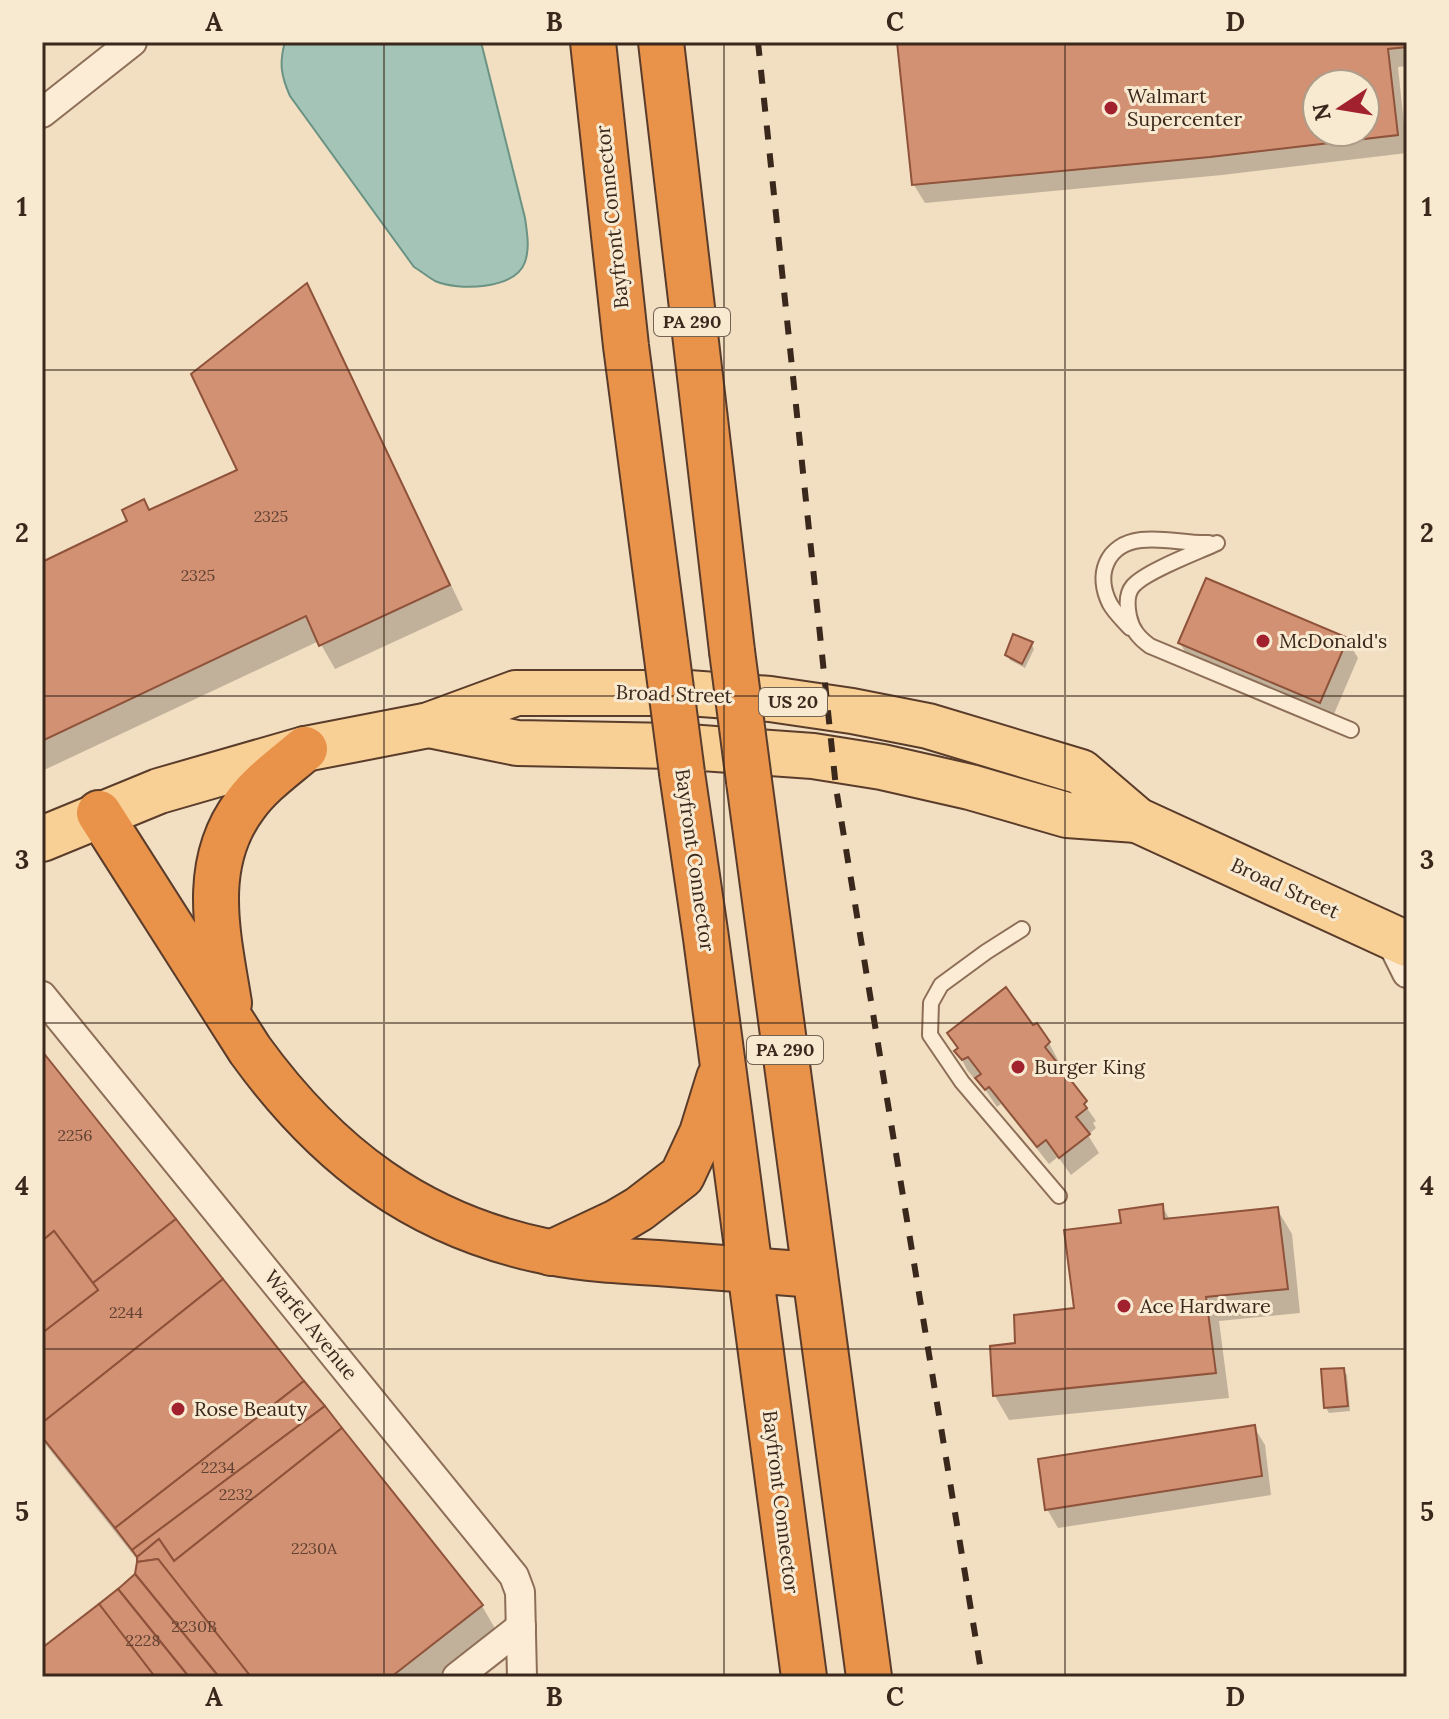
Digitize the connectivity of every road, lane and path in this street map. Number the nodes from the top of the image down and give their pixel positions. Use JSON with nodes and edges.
{"nodes":[{"id":1,"x":132,"y":42,"type":"edge"},
{"id":2,"x":593,"y":42,"type":"edge"},
{"id":3,"x":661,"y":42,"type":"edge"},
{"id":4,"x":42,"y":113,"type":"edge"},
{"id":5,"x":1139,"y":638,"type":"junction"},
{"id":6,"x":1351,"y":730,"type":"dead end"},
{"id":7,"x":305,"y":749,"type":"junction"},
{"id":8,"x":99,"y":813,"type":"junction"},
{"id":9,"x":42,"y":839,"type":"edge"},
{"id":10,"x":1022,"y":929,"type":"dead end"},
{"id":11,"x":1401,"y":951,"type":"edge"},
{"id":12,"x":42,"y":996,"type":"edge"},
{"id":13,"x":232,"y":1021,"type":"junction"},
{"id":14,"x":723,"y":1066,"type":"junction"},
{"id":15,"x":1059,"y":1196,"type":"dead end"},
{"id":16,"x":551,"y":1253,"type":"junction"},
{"id":17,"x":750,"y":1270,"type":"junction"},
{"id":18,"x":815,"y":1275,"type":"junction"},
{"id":19,"x":521,"y":1627,"type":"junction"},
{"id":20,"x":457,"y":1677,"type":"edge"},
{"id":21,"x":522,"y":1677,"type":"edge"},
{"id":22,"x":804,"y":1677,"type":"edge"},
{"id":23,"x":869,"y":1677,"type":"edge"}],
"edges":[{"from":1,"to":4,"type":"street"},
{"from":2,"to":14,"type":"highway","name":"Bayfront Connector","number":"PA 290","bridge":true},
{"from":3,"to":18,"type":"highway","number":"PA 290","bridge":true},
{"from":5,"to":5,"type":"lane"},
{"from":5,"to":6,"type":"lane"},
{"from":7,"to":8,"type":"main road","name":"Broad Street","number":"US 20"},
{"from":7,"to":11,"type":"main road","name":"Broad Street","number":"US 20"},
{"from":7,"to":13,"type":"highway"},
{"from":8,"to":9,"type":"main road","name":"Broad Street","number":"US 20"},
{"from":8,"to":13,"type":"highway"},
{"from":10,"to":15,"type":"lane"},
{"from":12,"to":19,"type":"street","name":"Warfel Avenue"},
{"from":13,"to":16,"type":"highway"},
{"from":14,"to":16,"type":"highway"},
{"from":14,"to":17,"type":"highway","name":"Bayfront Connector","number":"PA 290"},
{"from":16,"to":17,"type":"highway"},
{"from":17,"to":18,"type":"highway"},
{"from":17,"to":22,"type":"highway","name":"Bayfront Connector","number":"PA 290"},
{"from":18,"to":23,"type":"highway","number":"PA 290"},
{"from":19,"to":20,"type":"street"},
{"from":19,"to":21,"type":"street","name":"Warfel Avenue"}]}
